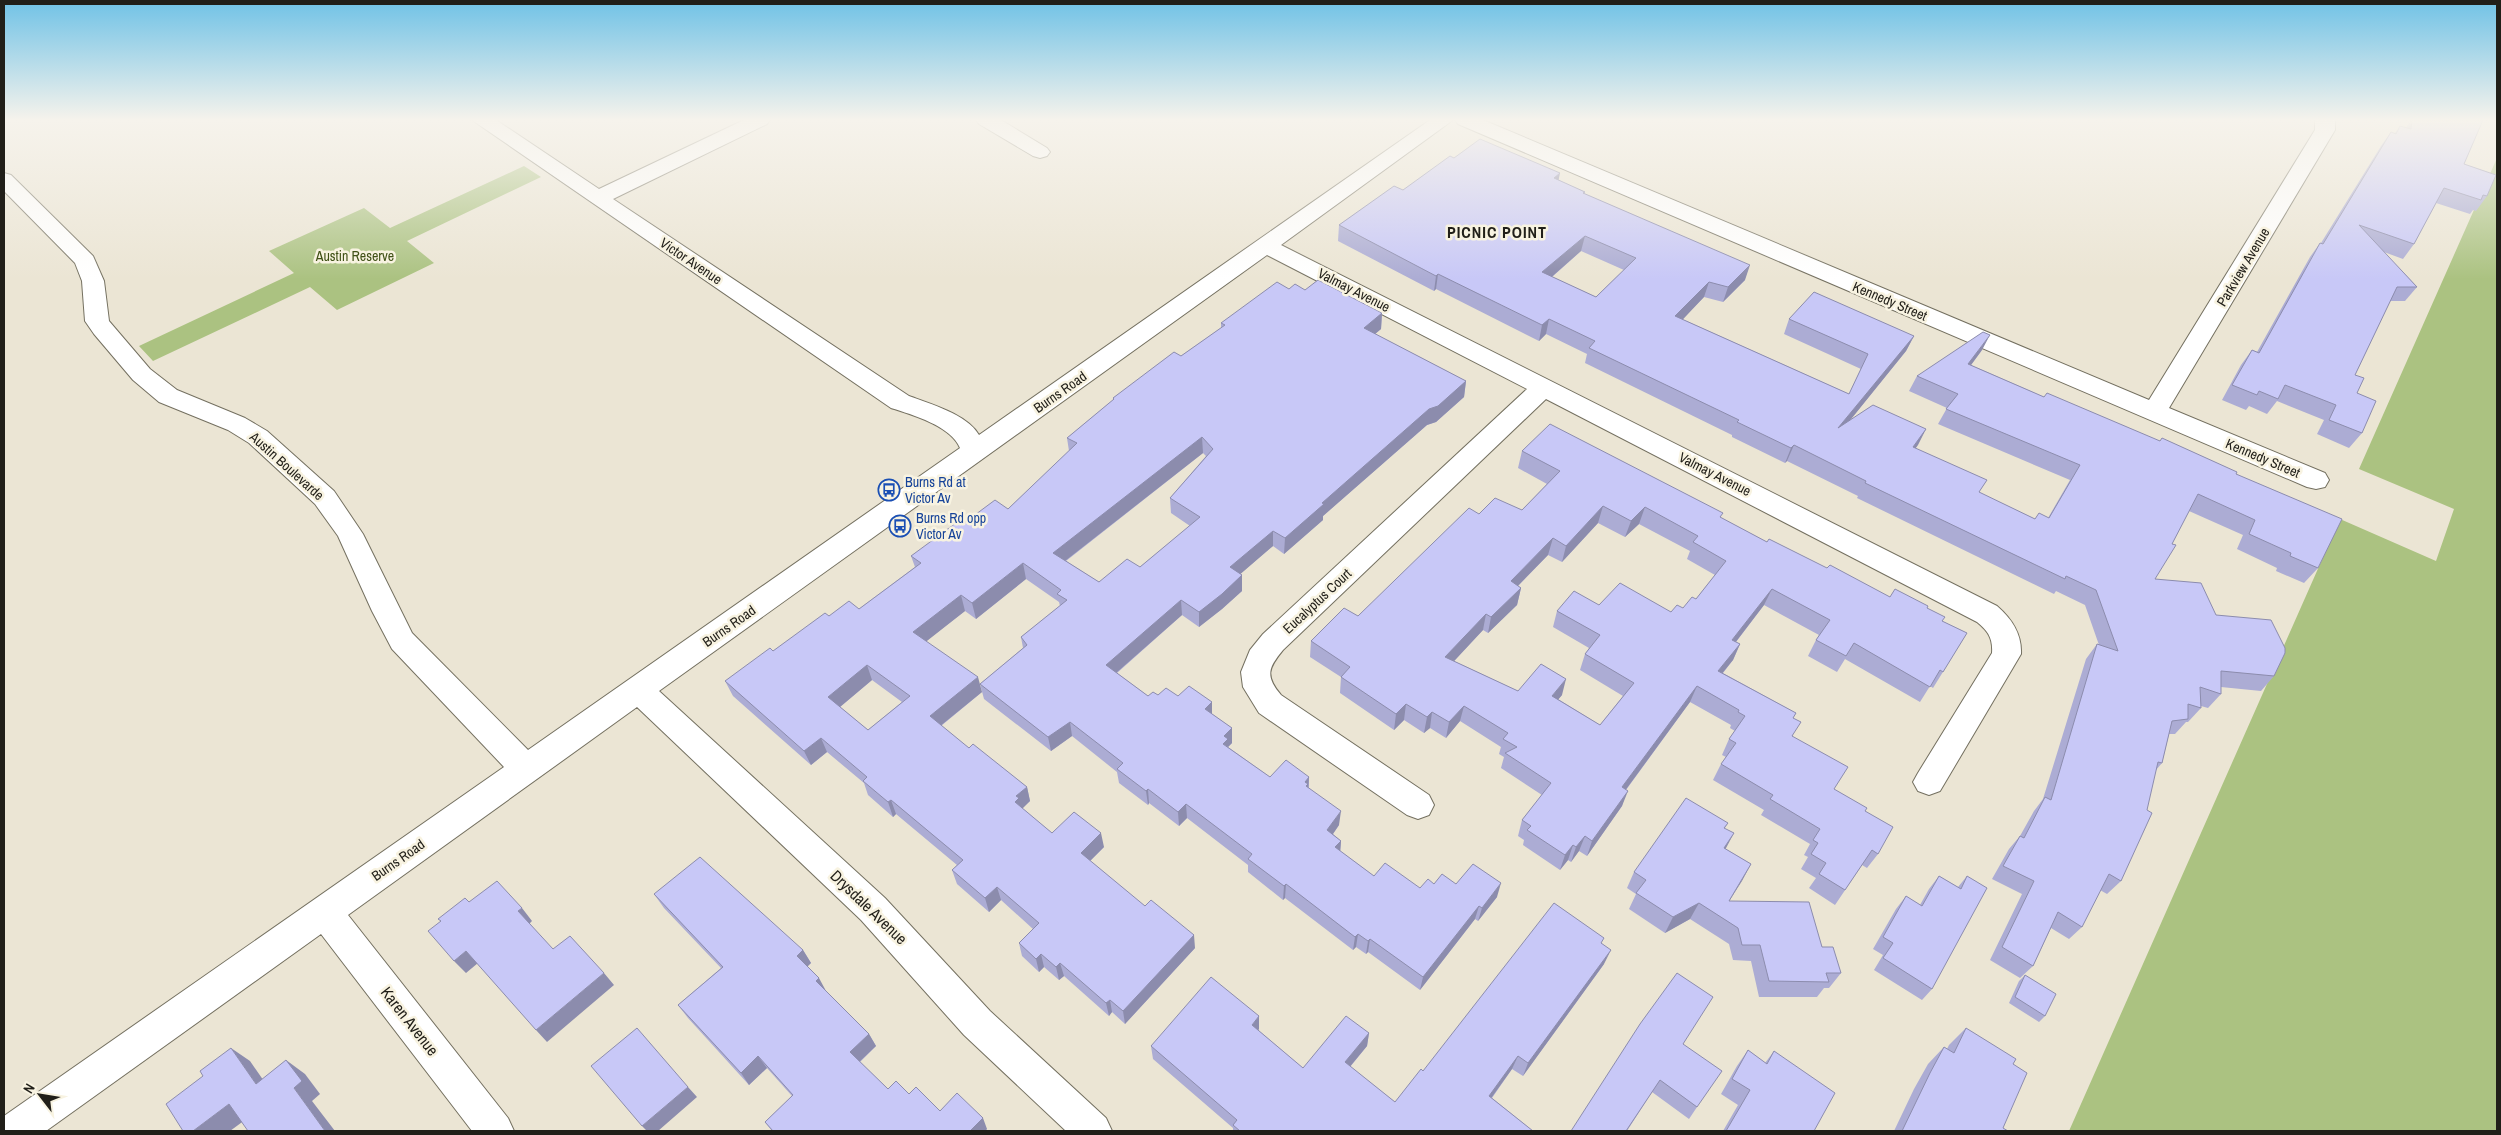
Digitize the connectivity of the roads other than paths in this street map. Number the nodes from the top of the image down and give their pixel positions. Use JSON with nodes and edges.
{"nodes":[{"id":1,"x":561,"y":173,"type":"edge"},
{"id":2,"x":650,"y":173,"type":"edge"},
{"id":3,"x":1369,"y":173,"type":"edge"},
{"id":4,"x":1590,"y":173,"type":"edge"},
{"id":5,"x":2299,"y":173,"type":"edge"},
{"id":6,"x":4,"y":179,"type":"edge"},
{"id":7,"x":598,"y":198,"type":"junction"},
{"id":8,"x":1266,"y":246,"type":"junction"},
{"id":9,"x":1544,"y":387,"type":"junction"},
{"id":10,"x":2154,"y":412,"type":"junction"},
{"id":11,"x":974,"y":452,"type":"junction"},
{"id":12,"x":2316,"y":480,"type":"dead end"},
{"id":13,"x":638,"y":690,"type":"junction"},
{"id":14,"x":526,"y":770,"type":"junction"},
{"id":15,"x":1929,"y":782,"type":"dead end"},
{"id":16,"x":1418,"y":805,"type":"dead end"},
{"id":17,"x":325,"y":912,"type":"junction"},
{"id":18,"x":15,"y":1131,"type":"edge"},
{"id":19,"x":495,"y":1131,"type":"edge"},
{"id":20,"x":1093,"y":1131,"type":"edge"}],
"edges":[{"from":1,"to":7,"type":"street","name":"Victor Avenue"},
{"from":2,"to":7,"type":"street"},
{"from":3,"to":8,"type":"street","name":"Burns Road"},
{"from":4,"to":10,"type":"street","name":"Kennedy Street"},
{"from":5,"to":10,"type":"street","name":"Parkview Avenue"},
{"from":6,"to":14,"type":"street","name":"Austin Boulevarde"},
{"from":7,"to":11,"type":"street","name":"Victor Avenue"},
{"from":8,"to":9,"type":"street","name":"Valmay Avenue"},
{"from":8,"to":11,"type":"street","name":"Burns Road"},
{"from":9,"to":15,"type":"street","name":"Valmay Avenue"},
{"from":9,"to":16,"type":"street","name":"Eucalyptus Court"},
{"from":10,"to":12,"type":"street","name":"Kennedy Street"},
{"from":11,"to":13,"type":"street","name":"Burns Road"},
{"from":13,"to":14,"type":"street","name":"Burns Road"},
{"from":13,"to":20,"type":"street","name":"Drysdale Avenue"},
{"from":14,"to":17,"type":"street","name":"Burns Road"},
{"from":17,"to":18,"type":"street","name":"Burns Road"},
{"from":17,"to":19,"type":"street","name":"Karen Avenue"}]}
